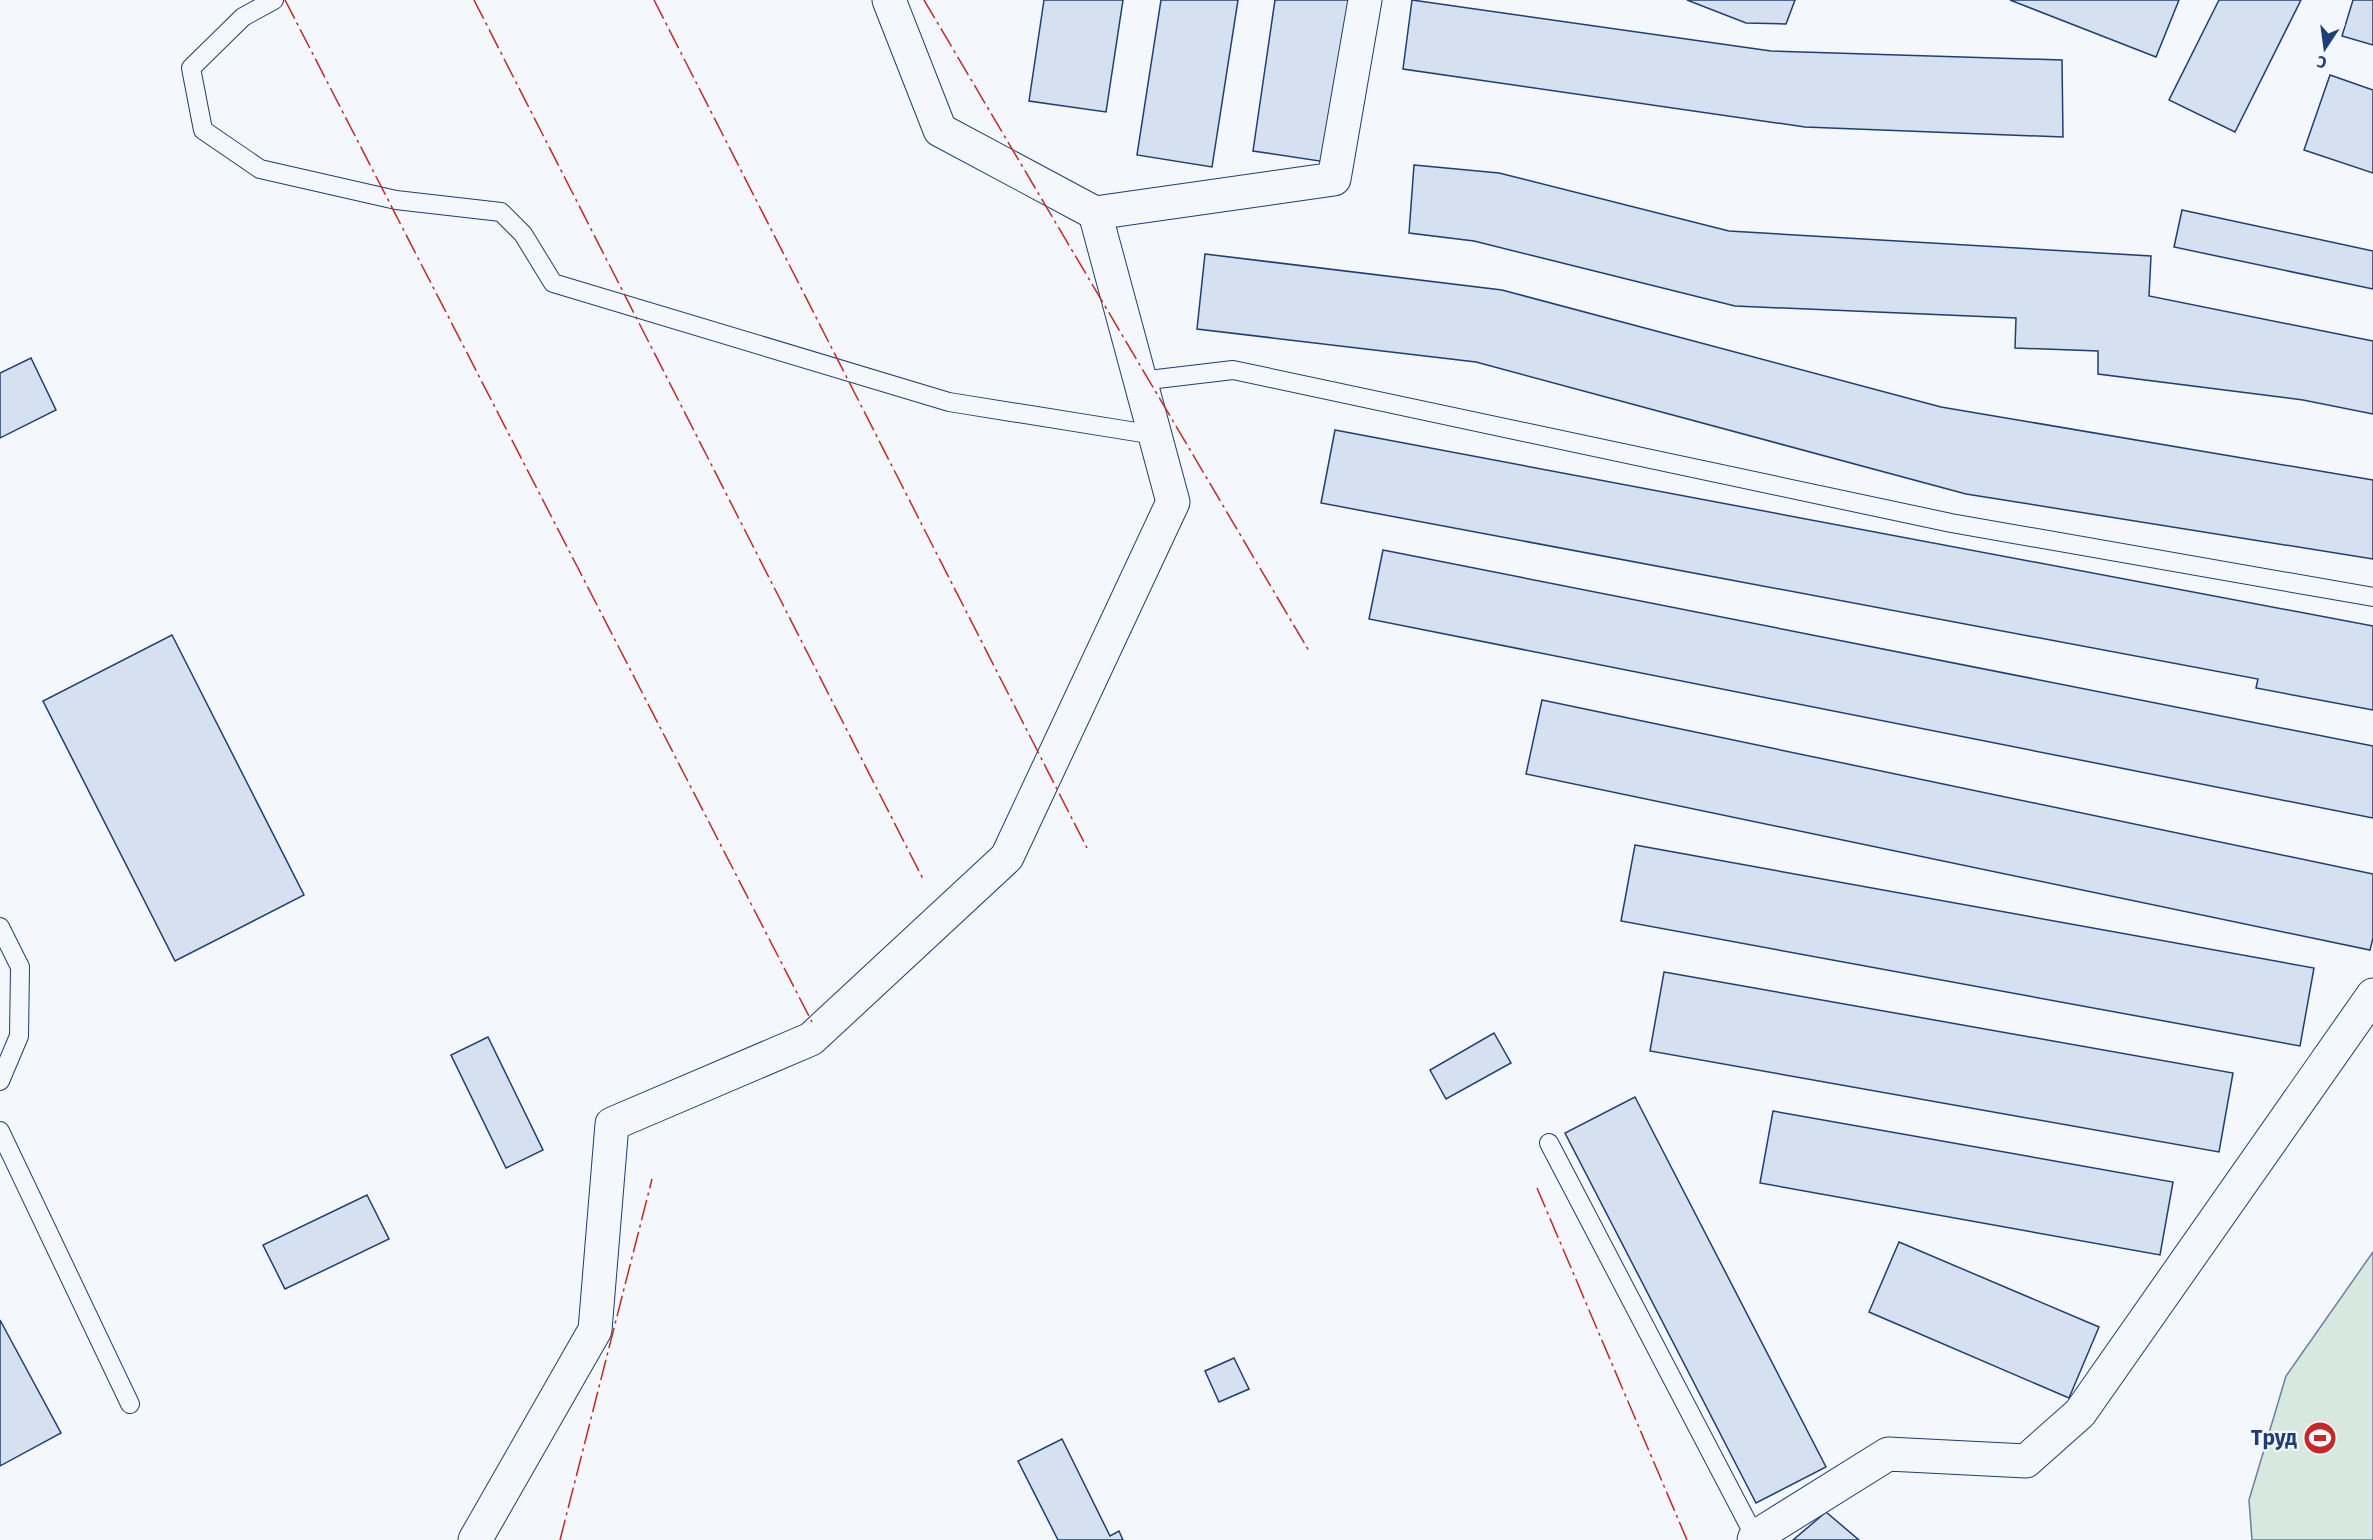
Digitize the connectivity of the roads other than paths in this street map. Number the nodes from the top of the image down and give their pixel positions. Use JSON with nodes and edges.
{"nodes":[{"id":1,"x":274,"y":0,"type":"edge"},
{"id":2,"x":889,"y":0,"type":"edge"},
{"id":3,"x":1365,"y":0,"type":"edge"},
{"id":4,"x":1095,"y":213,"type":"junction"},
{"id":5,"x":1140,"y":381,"type":"junction"},
{"id":6,"x":1155,"y":435,"type":"junction"},
{"id":7,"x":2373,"y":597,"type":"edge"},
{"id":8,"x":0,"y":927,"type":"edge"},
{"id":9,"x":2373,"y":995,"type":"edge"},
{"id":10,"x":0,"y":1082,"type":"edge"},
{"id":11,"x":0,"y":1131,"type":"edge"},
{"id":12,"x":1550,"y":1143,"type":"dead end"},
{"id":13,"x":130,"y":1404,"type":"dead end"},
{"id":14,"x":1754,"y":1539,"type":"edge"},
{"id":15,"x":475,"y":1540,"type":"edge"}],
"edges":[{"from":1,"to":6,"type":"lane"},
{"from":2,"to":4,"type":"street"},
{"from":3,"to":4,"type":"street"},
{"from":4,"to":5,"type":"street"},
{"from":5,"to":6,"type":"street"},
{"from":5,"to":7,"type":"lane"},
{"from":6,"to":15,"type":"street"},
{"from":8,"to":10,"type":"lane"},
{"from":9,"to":14,"type":"street"},
{"from":11,"to":13,"type":"lane"},
{"from":12,"to":14,"type":"lane"}]}
